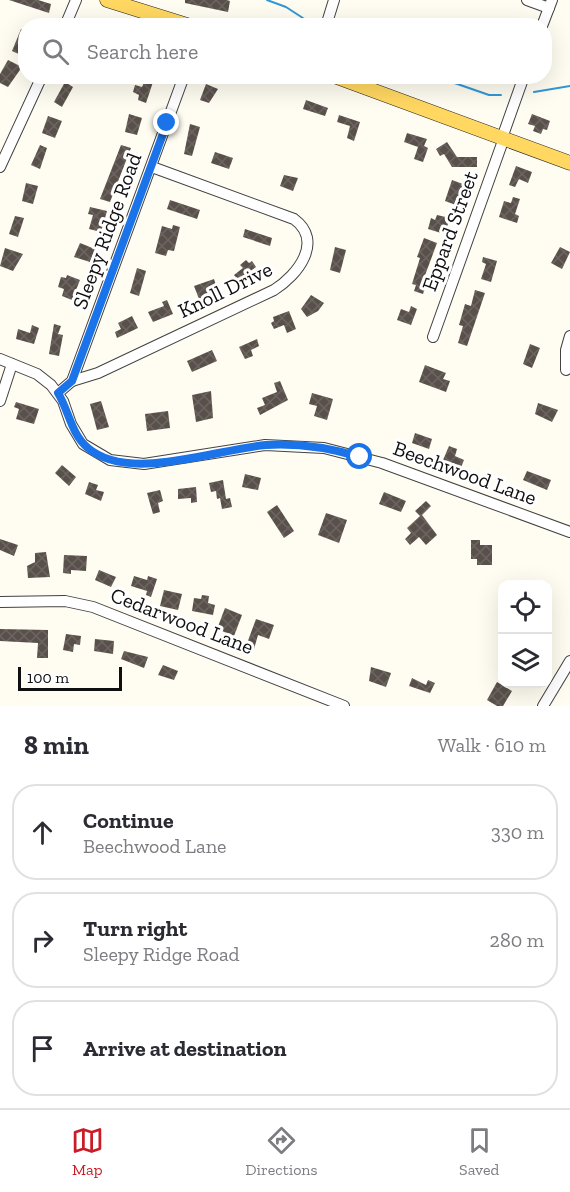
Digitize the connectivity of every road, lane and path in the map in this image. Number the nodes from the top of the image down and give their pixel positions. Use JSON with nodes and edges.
{"nodes":[{"id":1,"x":76,"y":0,"type":"edge"},
{"id":2,"x":107,"y":0,"type":"edge"},
{"id":3,"x":334,"y":0,"type":"edge"},
{"id":4,"x":527,"y":0,"type":"edge"},
{"id":5,"x":550,"y":4,"type":"edge"},
{"id":6,"x":68,"y":18,"type":"edge"},
{"id":7,"x":164,"y":18,"type":"edge"},
{"id":8,"x":328,"y":18,"type":"edge"},
{"id":9,"x":38,"y":84,"type":"edge"},
{"id":10,"x":181,"y":84,"type":"edge"},
{"id":11,"x":356,"y":84,"type":"edge"},
{"id":12,"x":521,"y":84,"type":"edge"},
{"id":13,"x":503,"y":138,"type":"junction"},
{"id":14,"x":570,"y":163,"type":"edge"},
{"id":15,"x":0,"y":167,"type":"edge"},
{"id":16,"x":152,"y":167,"type":"junction"},
{"id":17,"x":570,"y":336,"type":"edge"},
{"id":18,"x":433,"y":337,"type":"dead end"},
{"id":19,"x":0,"y":359,"type":"edge"},
{"id":20,"x":12,"y":364,"type":"junction"},
{"id":21,"x":566,"y":370,"type":"dead end"},
{"id":22,"x":72,"y":381,"type":"junction"},
{"id":23,"x":58,"y":393,"type":"junction"},
{"id":24,"x":0,"y":401,"type":"edge"},
{"id":25,"x":570,"y":532,"type":"edge"},
{"id":26,"x":0,"y":602,"type":"edge"},
{"id":27,"x":570,"y":661,"type":"edge"},
{"id":28,"x":344,"y":706,"type":"edge"},
{"id":29,"x":543,"y":706,"type":"edge"}],
"edges":[{"from":1,"to":6,"type":"street"},
{"from":2,"to":7,"type":"main road"},
{"from":3,"to":8,"type":"street"},
{"from":4,"to":5,"type":"street"},
{"from":9,"to":15,"type":"street"},
{"from":10,"to":16,"type":"street","name":"Sleepy Ridge Road"},
{"from":11,"to":13,"type":"main road"},
{"from":12,"to":13,"type":"street","name":"Eppard Street"},
{"from":13,"to":14,"type":"main road"},
{"from":13,"to":18,"type":"street","name":"Eppard Street"},
{"from":16,"to":22,"type":"street","name":"Sleepy Ridge Road"},
{"from":16,"to":22,"type":"street","name":"Knoll Drive"},
{"from":17,"to":21,"type":"street"},
{"from":19,"to":20,"type":"street","name":"Beechwood Lane"},
{"from":20,"to":23,"type":"street","name":"Beechwood Lane"},
{"from":20,"to":24,"type":"street"},
{"from":22,"to":23,"type":"street","name":"Sleepy Ridge Road"},
{"from":23,"to":25,"type":"street","name":"Beechwood Lane"},
{"from":26,"to":28,"type":"street","name":"Cedarwood Lane"},
{"from":27,"to":29,"type":"street"}]}
